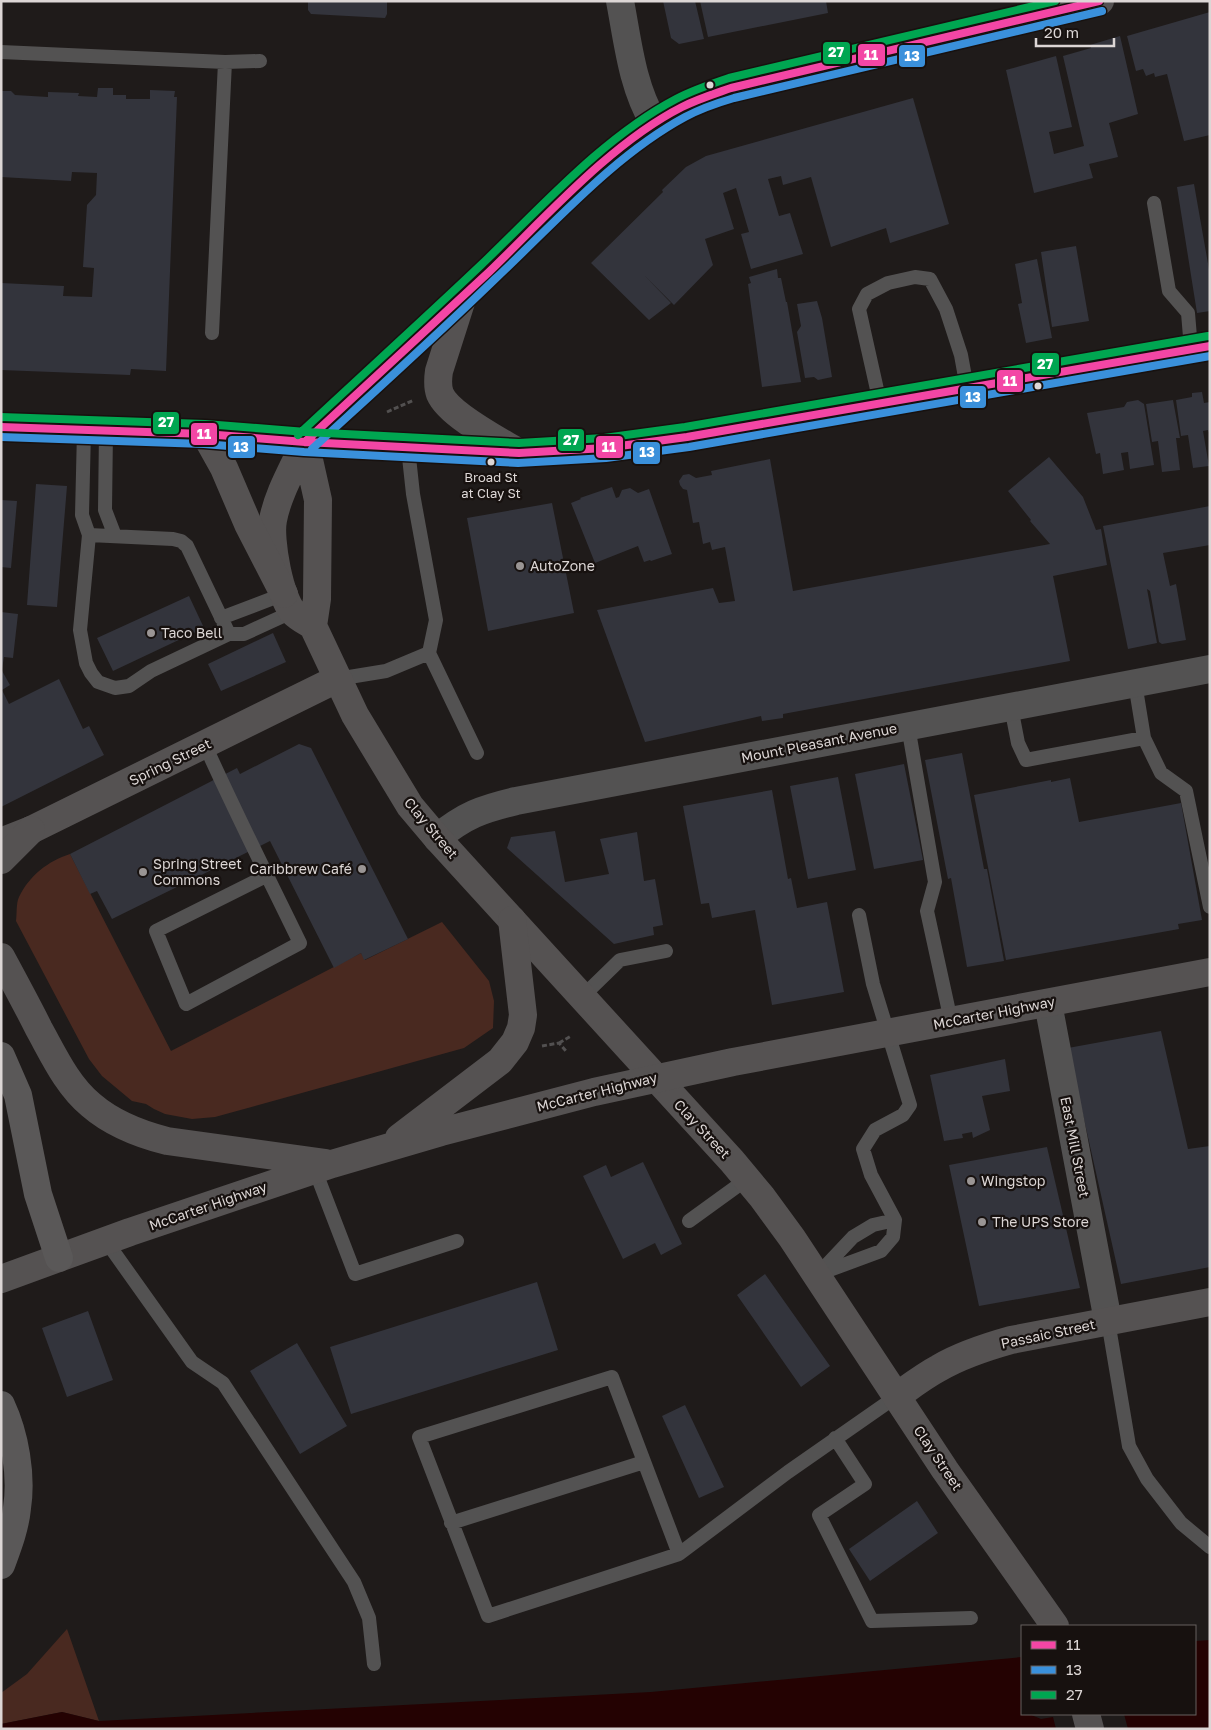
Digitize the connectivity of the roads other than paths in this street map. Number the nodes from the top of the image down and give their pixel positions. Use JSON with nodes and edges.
{"nodes":[{"id":1,"x":620,"y":1,"type":"edge"},
{"id":2,"x":1100,"y":1,"type":"edge"},
{"id":3,"x":1,"y":52,"type":"edge"},
{"id":4,"x":260,"y":61,"type":"dead end"},
{"id":5,"x":225,"y":62,"type":"junction"},
{"id":6,"x":654,"y":123,"type":"junction"},
{"id":7,"x":1154,"y":203,"type":"dead end"},
{"id":8,"x":464,"y":296,"type":"junction"},
{"id":9,"x":212,"y":333,"type":"dead end"},
{"id":10,"x":1200,"y":347,"type":"edge"},
{"id":11,"x":967,"y":388,"type":"junction"},
{"id":12,"x":880,"y":403,"type":"junction"},
{"id":13,"x":1,"y":427,"type":"edge"},
{"id":14,"x":95,"y":431,"type":"junction"},
{"id":15,"x":205,"y":434,"type":"junction"},
{"id":16,"x":305,"y":442,"type":"junction"},
{"id":17,"x":408,"y":448,"type":"junction"},
{"id":18,"x":518,"y":453,"type":"junction"},
{"id":19,"x":89,"y":535,"type":"junction"},
{"id":20,"x":115,"y":536,"type":"junction"},
{"id":21,"x":297,"y":610,"type":"junction"},
{"id":22,"x":222,"y":618,"type":"junction"},
{"id":23,"x":229,"y":634,"type":"junction"},
{"id":24,"x":429,"y":653,"type":"junction"},
{"id":25,"x":1210,"y":669,"type":"edge"},
{"id":26,"x":337,"y":679,"type":"junction"},
{"id":27,"x":1135,"y":683,"type":"junction"},
{"id":28,"x":1011,"y":707,"type":"junction"},
{"id":29,"x":908,"y":726,"type":"junction"},
{"id":30,"x":1144,"y":738,"type":"junction"},
{"id":31,"x":205,"y":745,"type":"junction"},
{"id":32,"x":477,"y":753,"type":"dead end"},
{"id":33,"x":31,"y":830,"type":"junction"},
{"id":34,"x":437,"y":838,"type":"junction"},
{"id":35,"x":1,"y":842,"type":"edge"},
{"id":36,"x":1,"y":860,"type":"edge"},
{"id":37,"x":268,"y":875,"type":"junction"},
{"id":38,"x":1210,"y":907,"type":"edge"},
{"id":39,"x":859,"y":915,"type":"dead end"},
{"id":40,"x":512,"y":920,"type":"junction"},
{"id":41,"x":666,"y":950,"type":"dead end"},
{"id":42,"x":1,"y":957,"type":"edge"},
{"id":43,"x":1210,"y":972,"type":"edge"},
{"id":44,"x":582,"y":997,"type":"junction"},
{"id":45,"x":1048,"y":1003,"type":"junction"},
{"id":46,"x":951,"y":1021,"type":"junction"},
{"id":47,"x":889,"y":1033,"type":"junction"},
{"id":48,"x":1,"y":1056,"type":"edge"},
{"id":49,"x":655,"y":1078,"type":"junction"},
{"id":50,"x":387,"y":1148,"type":"junction"},
{"id":51,"x":324,"y":1167,"type":"junction"},
{"id":52,"x":747,"y":1179,"type":"junction"},
{"id":53,"x":895,"y":1220,"type":"junction"},
{"id":54,"x":689,"y":1221,"type":"dead end"},
{"id":55,"x":106,"y":1241,"type":"junction"},
{"id":56,"x":457,"y":1241,"type":"dead end"},
{"id":57,"x":59,"y":1258,"type":"junction"},
{"id":58,"x":816,"y":1275,"type":"junction"},
{"id":59,"x":1,"y":1279,"type":"edge"},
{"id":60,"x":1210,"y":1302,"type":"edge"},
{"id":61,"x":1108,"y":1321,"type":"junction"},
{"id":62,"x":897,"y":1396,"type":"junction"},
{"id":63,"x":1,"y":1405,"type":"edge"},
{"id":64,"x":835,"y":1438,"type":"junction"},
{"id":65,"x":644,"y":1462,"type":"junction"},
{"id":66,"x":451,"y":1523,"type":"junction"},
{"id":67,"x":1210,"y":1547,"type":"edge"},
{"id":68,"x":679,"y":1554,"type":"junction"},
{"id":69,"x":1,"y":1565,"type":"edge"},
{"id":70,"x":971,"y":1618,"type":"dead end"},
{"id":71,"x":1055,"y":1625,"type":"edge"},
{"id":72,"x":374,"y":1664,"type":"dead end"},
{"id":73,"x":1086,"y":1715,"type":"edge"},
{"id":74,"x":1090,"y":1729,"type":"edge"}],
"edges":[{"from":1,"to":6,"type":"street"},
{"from":2,"to":6,"type":"main road"},
{"from":3,"to":5,"type":"lane"},
{"from":4,"to":5,"type":"lane"},
{"from":5,"to":9,"type":"lane"},
{"from":6,"to":8,"type":"main road"},
{"from":7,"to":10,"type":"lane"},
{"from":8,"to":16,"type":"main road"},
{"from":8,"to":18,"type":"main road"},
{"from":10,"to":11,"type":"main road"},
{"from":11,"to":12,"type":"main road"},
{"from":11,"to":12,"type":"lane"},
{"from":12,"to":18,"type":"main road"},
{"from":13,"to":14,"type":"main road"},
{"from":14,"to":15,"type":"main road"},
{"from":14,"to":19,"type":"lane"},
{"from":14,"to":20,"type":"lane"},
{"from":15,"to":16,"type":"main road"},
{"from":15,"to":21,"type":"main road"},
{"from":16,"to":17,"type":"main road"},
{"from":16,"to":21,"type":"main road","name":"Clay Street"},
{"from":16,"to":21,"type":"main road"},
{"from":17,"to":18,"type":"main road"},
{"from":17,"to":24,"type":"lane"},
{"from":19,"to":20,"type":"lane"},
{"from":19,"to":23,"type":"lane"},
{"from":20,"to":22,"type":"lane"},
{"from":21,"to":22,"type":"lane"},
{"from":21,"to":23,"type":"lane"},
{"from":21,"to":26,"type":"main road","name":"Clay Street"},
{"from":22,"to":23,"type":"lane"},
{"from":24,"to":26,"type":"lane"},
{"from":24,"to":32,"type":"lane"},
{"from":25,"to":27,"type":"street","name":"Mount Pleasant Avenue"},
{"from":26,"to":31,"type":"main road","name":"Spring Street"},
{"from":26,"to":34,"type":"main road","name":"Clay Street"},
{"from":27,"to":28,"type":"street","name":"Mount Pleasant Avenue"},
{"from":27,"to":30,"type":"lane"},
{"from":28,"to":29,"type":"street","name":"Mount Pleasant Avenue"},
{"from":28,"to":30,"type":"lane"},
{"from":29,"to":34,"type":"street","name":"Mount Pleasant Avenue"},
{"from":29,"to":46,"type":"lane"},
{"from":30,"to":38,"type":"lane"},
{"from":31,"to":33,"type":"main road","name":"Spring Street"},
{"from":31,"to":37,"type":"lane"},
{"from":33,"to":35,"type":"main road","name":"Spring Street"},
{"from":33,"to":36,"type":"main road"},
{"from":34,"to":40,"type":"main road","name":"Clay Street"},
{"from":37,"to":37,"type":"lane"},
{"from":39,"to":47,"type":"lane"},
{"from":40,"to":44,"type":"main road","name":"Clay Street"},
{"from":40,"to":50,"type":"main road"},
{"from":41,"to":44,"type":"lane"},
{"from":42,"to":51,"type":"main road"},
{"from":43,"to":45,"type":"main road","name":"McCarter Highway"},
{"from":44,"to":49,"type":"main road","name":"Clay Street"},
{"from":45,"to":46,"type":"main road","name":"McCarter Highway"},
{"from":45,"to":61,"type":"street","name":"East Mill Street"},
{"from":46,"to":47,"type":"main road","name":"McCarter Highway"},
{"from":47,"to":49,"type":"main road","name":"McCarter Highway"},
{"from":47,"to":53,"type":"lane"},
{"from":48,"to":57,"type":"highway"},
{"from":49,"to":50,"type":"main road","name":"McCarter Highway"},
{"from":49,"to":52,"type":"main road","name":"Clay Street"},
{"from":50,"to":51,"type":"main road","name":"McCarter Highway"},
{"from":51,"to":55,"type":"main road","name":"McCarter Highway"},
{"from":51,"to":56,"type":"lane"},
{"from":52,"to":54,"type":"lane"},
{"from":52,"to":58,"type":"main road","name":"Clay Street"},
{"from":53,"to":58,"type":"lane"},
{"from":53,"to":58,"type":"lane"},
{"from":55,"to":57,"type":"main road","name":"McCarter Highway"},
{"from":55,"to":72,"type":"lane"},
{"from":57,"to":59,"type":"main road","name":"McCarter Highway"},
{"from":58,"to":62,"type":"main road","name":"Clay Street"},
{"from":60,"to":61,"type":"main road","name":"Passaic Street"},
{"from":61,"to":62,"type":"main road","name":"Passaic Street"},
{"from":61,"to":67,"type":"lane"},
{"from":62,"to":64,"type":"lane"},
{"from":62,"to":71,"type":"main road","name":"Clay Street"},
{"from":63,"to":69,"type":"highway"},
{"from":64,"to":68,"type":"lane"},
{"from":64,"to":70,"type":"lane"},
{"from":65,"to":66,"type":"lane"},
{"from":65,"to":66,"type":"lane"},
{"from":65,"to":68,"type":"lane"},
{"from":66,"to":68,"type":"lane"},
{"from":73,"to":74,"type":"main road"}]}
